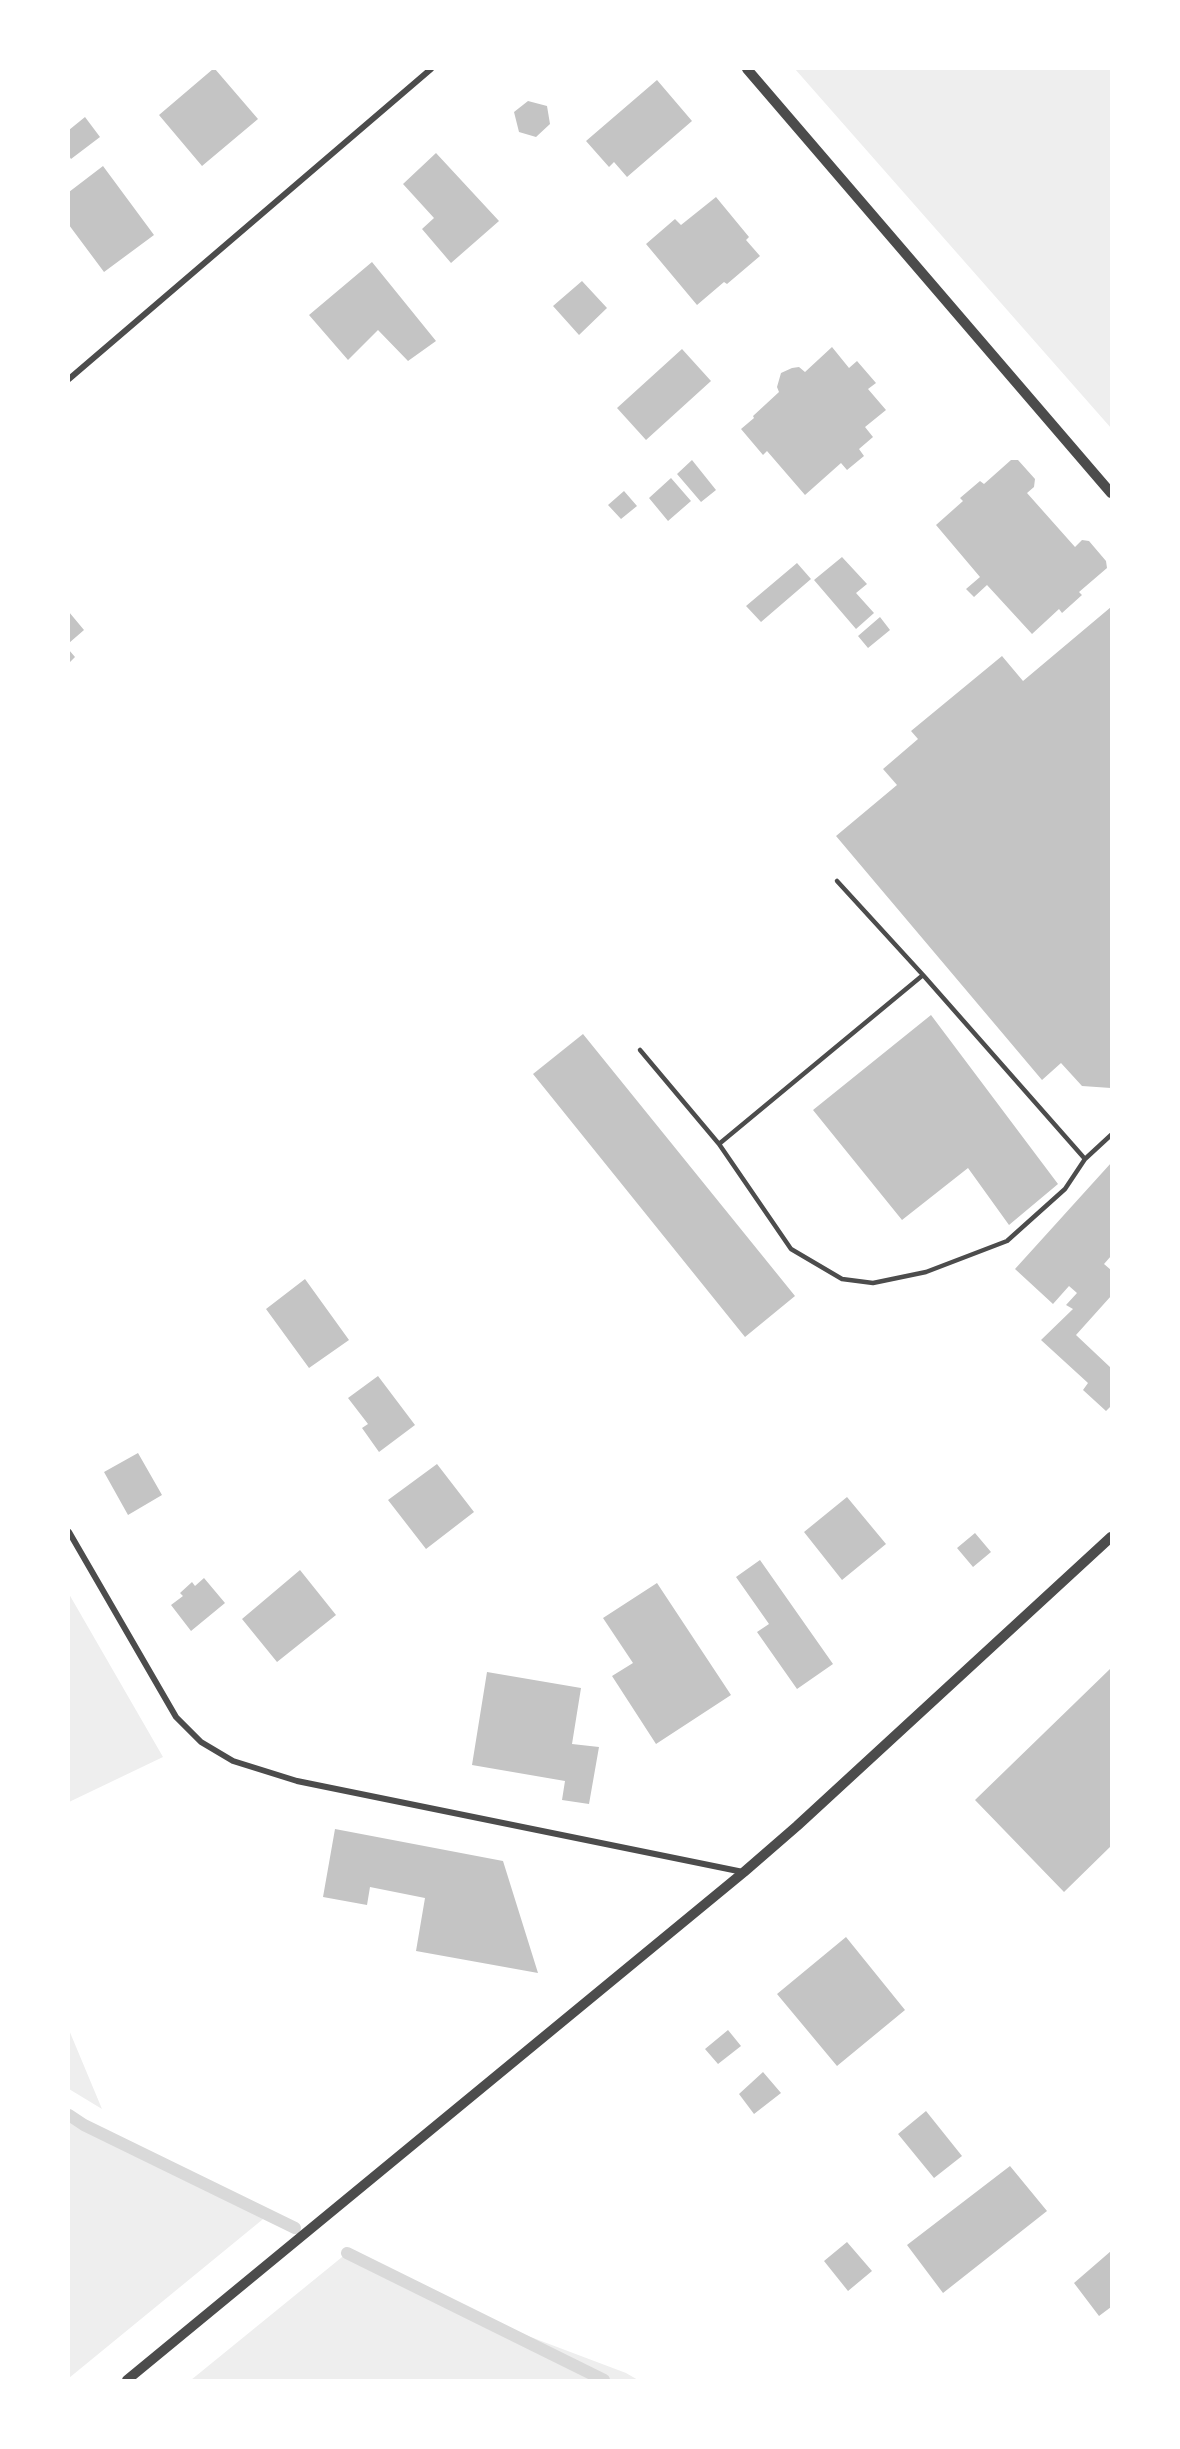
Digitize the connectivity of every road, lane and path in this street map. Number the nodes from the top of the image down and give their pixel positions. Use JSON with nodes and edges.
{"nodes":[{"id":1,"x":431,"y":69,"type":"edge"},
{"id":2,"x":747,"y":69,"type":"edge"},
{"id":3,"x":69,"y":379,"type":"edge"},
{"id":4,"x":1111,"y":493,"type":"edge"},
{"id":5,"x":837,"y":881,"type":"dead end"},
{"id":6,"x":922,"y":975,"type":"junction"},
{"id":7,"x":640,"y":1050,"type":"dead end"},
{"id":8,"x":1111,"y":1136,"type":"edge"},
{"id":9,"x":719,"y":1144,"type":"junction"},
{"id":10,"x":1085,"y":1159,"type":"junction"},
{"id":11,"x":69,"y":1532,"type":"edge"},
{"id":12,"x":1111,"y":1538,"type":"edge"},
{"id":13,"x":744,"y":1872,"type":"junction"},
{"id":14,"x":127,"y":2380,"type":"edge"}],
"edges":[{"from":1,"to":3,"type":"street"},
{"from":2,"to":4,"type":"street"},
{"from":5,"to":6,"type":"lane"},
{"from":6,"to":9,"type":"lane"},
{"from":6,"to":10,"type":"lane"},
{"from":7,"to":9,"type":"lane"},
{"from":8,"to":10,"type":"lane"},
{"from":9,"to":10,"type":"lane"},
{"from":11,"to":13,"type":"street"},
{"from":12,"to":13,"type":"street"},
{"from":13,"to":14,"type":"street"}]}
